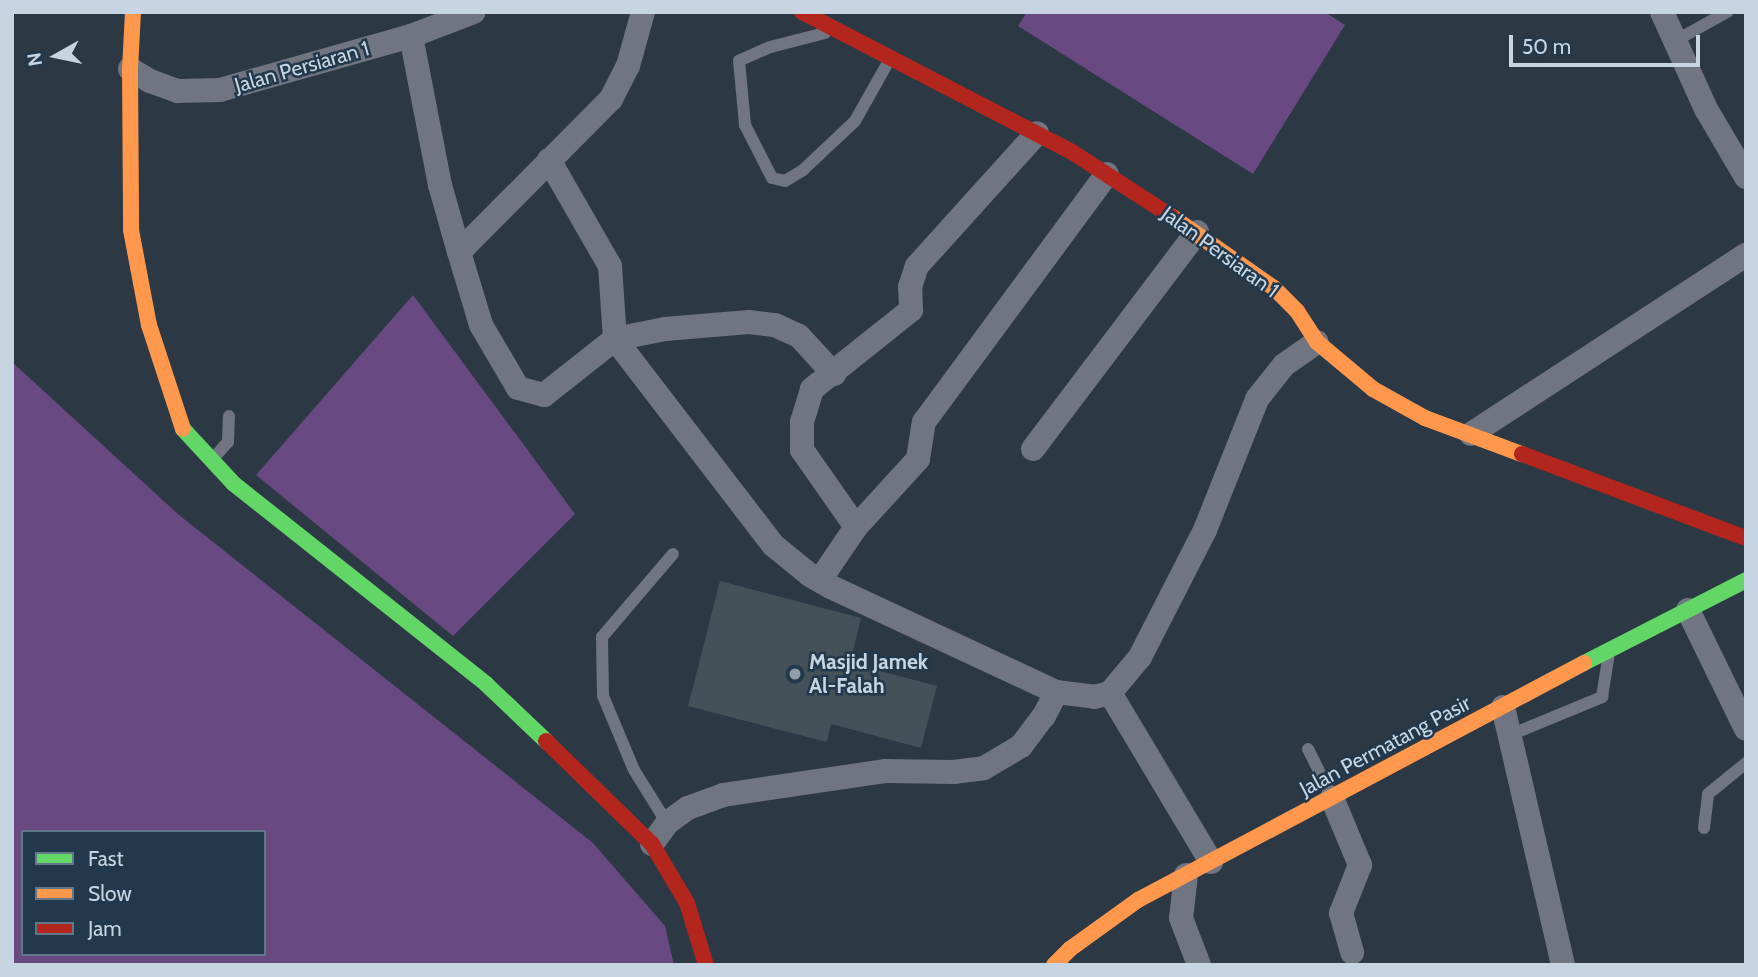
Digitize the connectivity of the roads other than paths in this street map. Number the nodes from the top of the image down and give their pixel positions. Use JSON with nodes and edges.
{"nodes":[{"id":1,"x":133,"y":12,"type":"edge"},
{"id":2,"x":474,"y":12,"type":"edge"},
{"id":3,"x":643,"y":12,"type":"edge"},
{"id":4,"x":802,"y":12,"type":"edge"},
{"id":5,"x":1662,"y":12,"type":"edge"},
{"id":6,"x":1727,"y":12,"type":"edge"},
{"id":7,"x":837,"y":29,"type":"junction"},
{"id":8,"x":411,"y":36,"type":"junction"},
{"id":9,"x":1675,"y":41,"type":"junction"},
{"id":10,"x":890,"y":58,"type":"junction"},
{"id":11,"x":130,"y":69,"type":"junction"},
{"id":12,"x":1037,"y":133,"type":"junction"},
{"id":13,"x":549,"y":160,"type":"junction"},
{"id":14,"x":1107,"y":174,"type":"junction"},
{"id":15,"x":1746,"y":177,"type":"edge"},
{"id":16,"x":1197,"y":232,"type":"junction"},
{"id":17,"x":459,"y":253,"type":"junction"},
{"id":18,"x":1746,"y":255,"type":"edge"},
{"id":19,"x":615,"y":339,"type":"junction"},
{"id":20,"x":1317,"y":342,"type":"junction"},
{"id":21,"x":834,"y":373,"type":"junction"},
{"id":22,"x":229,"y":416,"type":"dead end"},
{"id":23,"x":1471,"y":434,"type":"junction"},
{"id":24,"x":1033,"y":449,"type":"dead end"},
{"id":25,"x":210,"y":462,"type":"junction"},
{"id":26,"x":856,"y":527,"type":"junction"},
{"id":27,"x":1746,"y":538,"type":"edge"},
{"id":28,"x":673,"y":554,"type":"dead end"},
{"id":29,"x":820,"y":580,"type":"junction"},
{"id":30,"x":1746,"y":580,"type":"edge"},
{"id":31,"x":1688,"y":610,"type":"junction"},
{"id":32,"x":1610,"y":649,"type":"junction"},
{"id":33,"x":1056,"y":692,"type":"junction"},
{"id":34,"x":1110,"y":693,"type":"junction"},
{"id":35,"x":1503,"y":707,"type":"junction"},
{"id":36,"x":1746,"y":729,"type":"edge"},
{"id":37,"x":1510,"y":735,"type":"junction"},
{"id":38,"x":1308,"y":749,"type":"dead end"},
{"id":39,"x":1746,"y":764,"type":"edge"},
{"id":40,"x":1332,"y":798,"type":"junction"},
{"id":41,"x":667,"y":823,"type":"junction"},
{"id":42,"x":1704,"y":828,"type":"dead end"},
{"id":43,"x":652,"y":844,"type":"junction"},
{"id":44,"x":1211,"y":862,"type":"junction"},
{"id":45,"x":1186,"y":875,"type":"junction"},
{"id":46,"x":1352,"y":952,"type":"dead end"},
{"id":47,"x":706,"y":965,"type":"edge"},
{"id":48,"x":1054,"y":965,"type":"edge"},
{"id":49,"x":1199,"y":965,"type":"edge"},
{"id":50,"x":1563,"y":965,"type":"edge"}],
"edges":[{"from":1,"to":11,"type":"street"},
{"from":2,"to":8,"type":"street","name":"Jalan Persiaran 1"},
{"from":3,"to":13,"type":"street"},
{"from":4,"to":7,"type":"street","name":"Jalan Persiaran 1"},
{"from":5,"to":9,"type":"street"},
{"from":6,"to":9,"type":"lane"},
{"from":7,"to":10,"type":"street","name":"Jalan Persiaran 1"},
{"from":7,"to":10,"type":"lane"},
{"from":8,"to":11,"type":"street","name":"Jalan Persiaran 1"},
{"from":8,"to":17,"type":"street"},
{"from":9,"to":15,"type":"street"},
{"from":10,"to":12,"type":"street","name":"Jalan Persiaran 1"},
{"from":11,"to":25,"type":"street"},
{"from":12,"to":14,"type":"street","name":"Jalan Persiaran 1"},
{"from":12,"to":21,"type":"street"},
{"from":13,"to":17,"type":"street"},
{"from":13,"to":19,"type":"street"},
{"from":14,"to":16,"type":"street","name":"Jalan Persiaran 1"},
{"from":14,"to":26,"type":"street"},
{"from":16,"to":20,"type":"street","name":"Jalan Persiaran 1"},
{"from":16,"to":24,"type":"street"},
{"from":17,"to":19,"type":"street"},
{"from":18,"to":23,"type":"street"},
{"from":19,"to":21,"type":"street"},
{"from":19,"to":29,"type":"street"},
{"from":20,"to":23,"type":"street","name":"Jalan Persiaran 1"},
{"from":20,"to":34,"type":"street"},
{"from":21,"to":26,"type":"street"},
{"from":22,"to":25,"type":"lane"},
{"from":23,"to":27,"type":"street","name":"Jalan Persiaran 1"},
{"from":25,"to":43,"type":"street"},
{"from":26,"to":29,"type":"street"},
{"from":28,"to":41,"type":"lane"},
{"from":29,"to":33,"type":"street"},
{"from":30,"to":31,"type":"street","name":"Jalan Permatang Pasir"},
{"from":31,"to":32,"type":"street","name":"Jalan Permatang Pasir"},
{"from":31,"to":36,"type":"street"},
{"from":32,"to":35,"type":"street","name":"Jalan Permatang Pasir"},
{"from":32,"to":37,"type":"lane"},
{"from":33,"to":34,"type":"street"},
{"from":33,"to":41,"type":"street"},
{"from":34,"to":44,"type":"street"},
{"from":35,"to":37,"type":"street"},
{"from":35,"to":40,"type":"street","name":"Jalan Permatang Pasir"},
{"from":37,"to":50,"type":"street"},
{"from":38,"to":40,"type":"lane"},
{"from":39,"to":42,"type":"lane"},
{"from":40,"to":44,"type":"street","name":"Jalan Permatang Pasir"},
{"from":40,"to":46,"type":"street"},
{"from":41,"to":43,"type":"street"},
{"from":43,"to":47,"type":"street"},
{"from":44,"to":45,"type":"street","name":"Jalan Permatang Pasir"},
{"from":45,"to":48,"type":"street","name":"Jalan Permatang Pasir"},
{"from":45,"to":49,"type":"street"}]}
